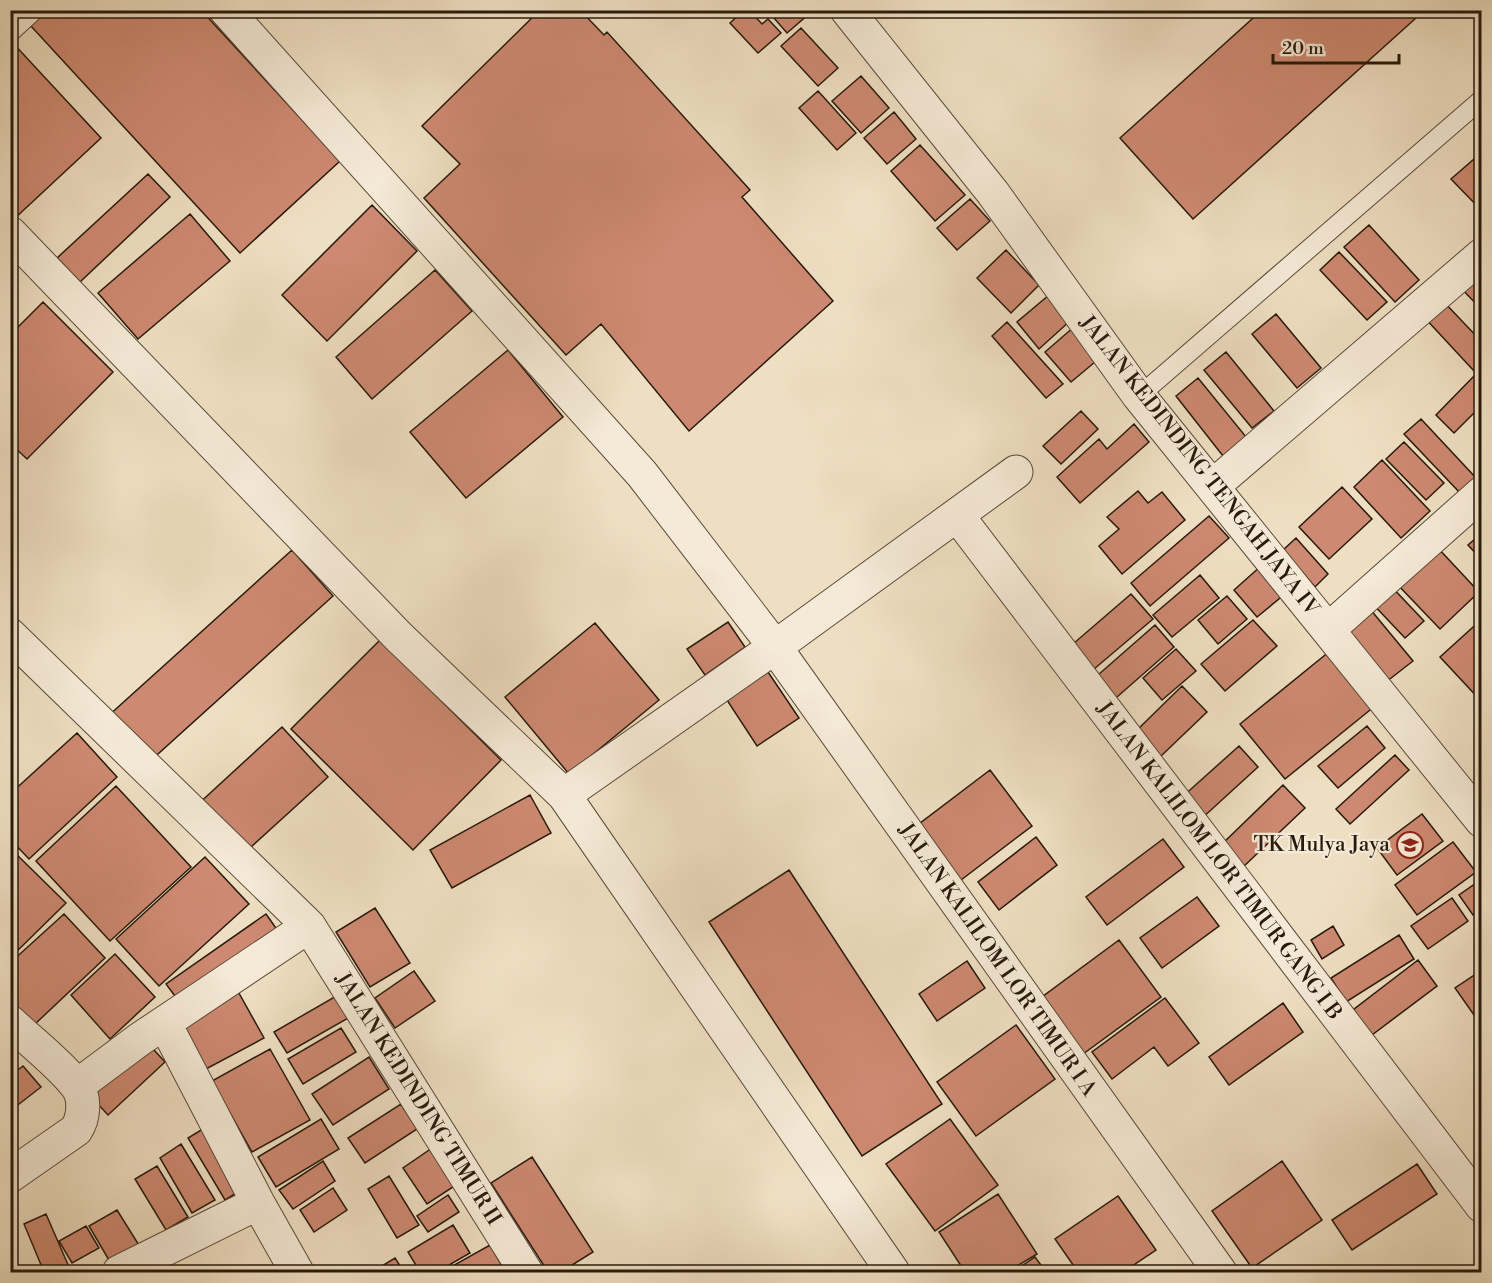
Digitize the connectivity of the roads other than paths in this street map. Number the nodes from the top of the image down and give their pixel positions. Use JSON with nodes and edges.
{"nodes":[{"id":1,"x":35,"y":10,"type":"edge"},
{"id":2,"x":226,"y":10,"type":"edge"},
{"id":3,"x":847,"y":10,"type":"edge"},
{"id":4,"x":10,"y":33,"type":"edge"},
{"id":5,"x":1482,"y":99,"type":"edge"},
{"id":6,"x":10,"y":233,"type":"edge"},
{"id":7,"x":1482,"y":255,"type":"edge"},
{"id":8,"x":1139,"y":396,"type":"junction"},
{"id":9,"x":1016,"y":472,"type":"dead end"},
{"id":10,"x":1213,"y":486,"type":"junction"},
{"id":11,"x":1482,"y":494,"type":"edge"},
{"id":12,"x":957,"y":515,"type":"junction"},
{"id":13,"x":1328,"y":630,"type":"junction"},
{"id":14,"x":10,"y":635,"type":"edge"},
{"id":15,"x":775,"y":647,"type":"junction"},
{"id":16,"x":564,"y":795,"type":"junction"},
{"id":17,"x":1477,"y":805,"type":"edge"},
{"id":18,"x":309,"y":926,"type":"junction"},
{"id":19,"x":10,"y":1022,"type":"edge"},
{"id":20,"x":165,"y":1024,"type":"junction"},
{"id":21,"x":77,"y":1086,"type":"junction"},
{"id":22,"x":10,"y":1176,"type":"edge"},
{"id":23,"x":258,"y":1203,"type":"junction"},
{"id":24,"x":1482,"y":1206,"type":"edge"},
{"id":25,"x":119,"y":1272,"type":"edge"},
{"id":26,"x":297,"y":1272,"type":"edge"},
{"id":27,"x":526,"y":1272,"type":"edge"},
{"id":28,"x":893,"y":1272,"type":"edge"},
{"id":29,"x":1220,"y":1272,"type":"edge"}],
"edges":[{"from":1,"to":4,"type":"lane"},
{"from":2,"to":15,"type":"street","name":"JALAN KALILOM LOR TIMUR I A"},
{"from":3,"to":8,"type":"street","name":"JALAN KEDINDING TENGAH JAYA IV"},
{"from":5,"to":8,"type":"lane"},
{"from":6,"to":16,"type":"street"},
{"from":7,"to":10,"type":"street"},
{"from":8,"to":10,"type":"street","name":"JALAN KEDINDING TENGAH JAYA IV"},
{"from":9,"to":12,"type":"street"},
{"from":10,"to":13,"type":"street","name":"JALAN KEDINDING TENGAH JAYA IV"},
{"from":11,"to":13,"type":"street"},
{"from":12,"to":15,"type":"street"},
{"from":12,"to":24,"type":"street","name":"JALAN KALILOM LOR TIMUR GANG I B"},
{"from":13,"to":17,"type":"street","name":"JALAN KEDINDING TENGAH JAYA IV"},
{"from":14,"to":18,"type":"street","name":"JALAN KEDINDING TIMUR II"},
{"from":15,"to":16,"type":"street"},
{"from":15,"to":29,"type":"street","name":"JALAN KALILOM LOR TIMUR I A"},
{"from":16,"to":28,"type":"street"},
{"from":18,"to":20,"type":"street"},
{"from":18,"to":27,"type":"street","name":"JALAN KEDINDING TIMUR II"},
{"from":19,"to":21,"type":"street"},
{"from":20,"to":21,"type":"street"},
{"from":20,"to":23,"type":"street"},
{"from":21,"to":22,"type":"street"},
{"from":23,"to":25,"type":"street"},
{"from":23,"to":26,"type":"street"}]}
